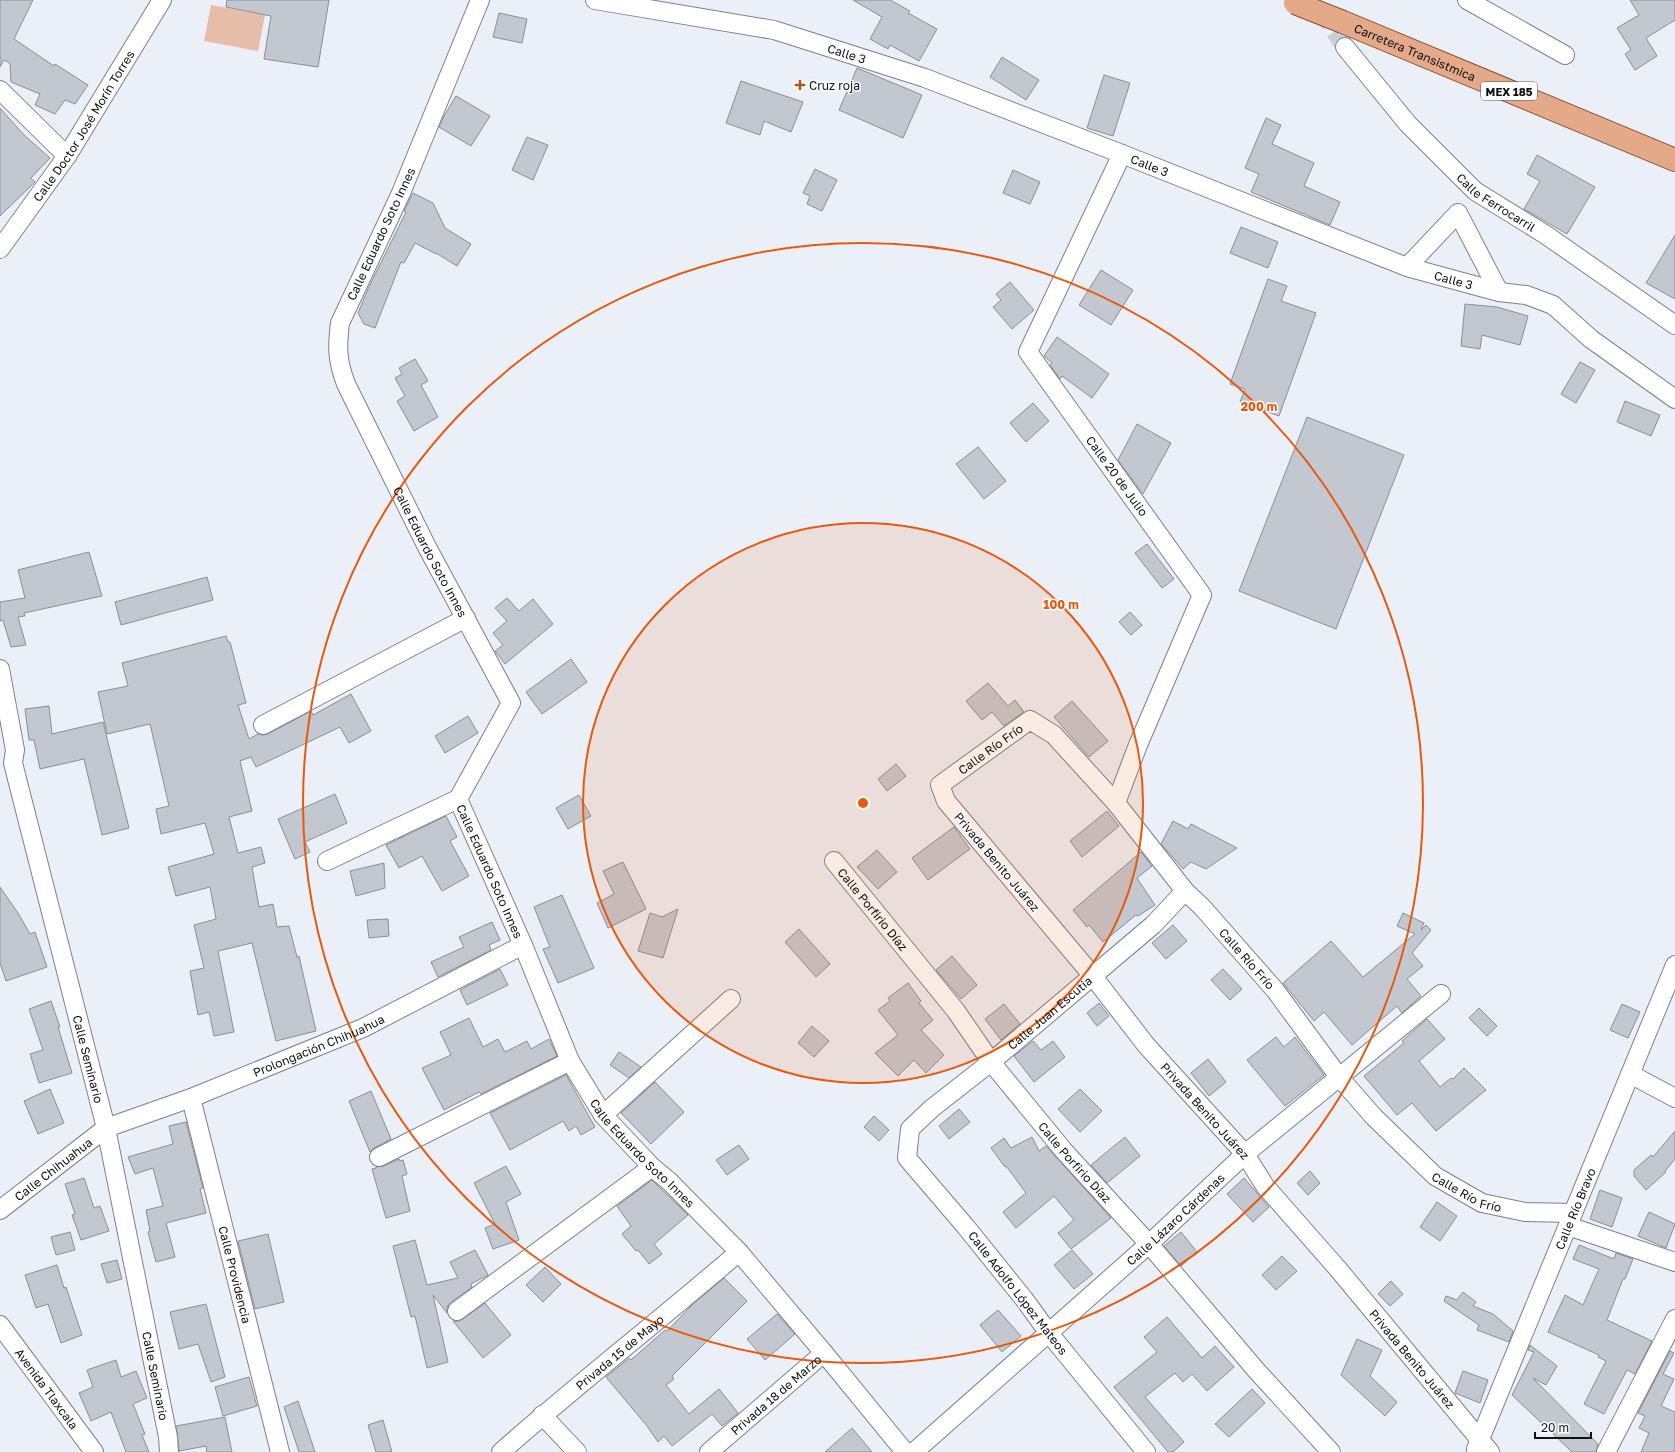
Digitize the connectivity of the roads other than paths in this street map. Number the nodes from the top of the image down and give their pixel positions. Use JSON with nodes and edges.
{"nodes":[{"id":1,"x":162,"y":0,"type":"edge"},
{"id":2,"x":480,"y":0,"type":"edge"},
{"id":3,"x":595,"y":0,"type":"edge"},
{"id":4,"x":1467,"y":0,"type":"edge"},
{"id":5,"x":1292,"y":1,"type":"edge"},
{"id":6,"x":1345,"y":47,"type":"tunnel mouth"},
{"id":7,"x":1565,"y":54,"type":"dead end"},
{"id":8,"x":0,"y":90,"type":"edge"},
{"id":9,"x":1122,"y":154,"type":"junction"},
{"id":10,"x":67,"y":156,"type":"junction"},
{"id":11,"x":1675,"y":160,"type":"edge"},
{"id":12,"x":1475,"y":191,"type":"junction"},
{"id":13,"x":1458,"y":213,"type":"junction"},
{"id":14,"x":0,"y":249,"type":"edge"},
{"id":15,"x":1407,"y":267,"type":"junction"},
{"id":16,"x":1499,"y":292,"type":"junction"},
{"id":17,"x":1675,"y":325,"type":"edge"},
{"id":18,"x":1675,"y":399,"type":"edge"},
{"id":19,"x":466,"y":618,"type":"junction"},
{"id":20,"x":0,"y":669,"type":"edge"},
{"id":21,"x":263,"y":725,"type":"dead end"},
{"id":22,"x":13,"y":762,"type":"junction"},
{"id":23,"x":0,"y":774,"type":"edge"},
{"id":24,"x":940,"y":785,"type":"joint"},
{"id":25,"x":458,"y":799,"type":"junction"},
{"id":26,"x":1116,"y":804,"type":"junction"},
{"id":27,"x":834,"y":861,"type":"dead end"},
{"id":28,"x":327,"y":862,"type":"dead end"},
{"id":29,"x":1185,"y":891,"type":"junction"},
{"id":30,"x":523,"y":945,"type":"junction"},
{"id":31,"x":1675,"y":965,"type":"edge"},
{"id":32,"x":1092,"y":975,"type":"junction"},
{"id":33,"x":1441,"y":994,"type":"dead end"},
{"id":34,"x":731,"y":999,"type":"dead end"},
{"id":35,"x":570,"y":1061,"type":"junction"},
{"id":36,"x":991,"y":1062,"type":"junction"},
{"id":37,"x":1630,"y":1074,"type":"junction"},
{"id":38,"x":1339,"y":1077,"type":"junction"},
{"id":39,"x":191,"y":1098,"type":"junction"},
{"id":40,"x":1675,"y":1098,"type":"edge"},
{"id":41,"x":603,"y":1115,"type":"junction"},
{"id":42,"x":106,"y":1128,"type":"junction"},
{"id":43,"x":910,"y":1129,"type":"joint"},
{"id":44,"x":1245,"y":1154,"type":"junction"},
{"id":45,"x":379,"y":1157,"type":"dead end"},
{"id":46,"x":652,"y":1167,"type":"junction"},
{"id":47,"x":0,"y":1210,"type":"edge"},
{"id":48,"x":1570,"y":1220,"type":"junction"},
{"id":49,"x":1149,"y":1244,"type":"junction"},
{"id":50,"x":738,"y":1252,"type":"junction"},
{"id":51,"x":1675,"y":1262,"type":"edge"},
{"id":52,"x":457,"y":1311,"type":"dead end"},
{"id":53,"x":1675,"y":1319,"type":"edge"},
{"id":54,"x":0,"y":1325,"type":"edge"},
{"id":55,"x":1048,"y":1332,"type":"junction"},
{"id":56,"x":824,"y":1353,"type":"junction"},
{"id":57,"x":542,"y":1415,"type":"junction"},
{"id":58,"x":1482,"y":1448,"type":"edge"},
{"id":59,"x":94,"y":1452,"type":"edge"},
{"id":60,"x":169,"y":1452,"type":"edge"},
{"id":61,"x":280,"y":1452,"type":"edge"},
{"id":62,"x":501,"y":1452,"type":"edge"},
{"id":63,"x":577,"y":1452,"type":"edge"},
{"id":64,"x":709,"y":1452,"type":"edge"},
{"id":65,"x":905,"y":1452,"type":"edge"},
{"id":66,"x":914,"y":1452,"type":"edge"},
{"id":67,"x":1146,"y":1452,"type":"edge"},
{"id":68,"x":1331,"y":1452,"type":"edge"},
{"id":69,"x":1606,"y":1452,"type":"edge"}],
"edges":[{"from":1,"to":10,"type":"street","name":"Calle Doctor José Morín Torres"},
{"from":2,"to":19,"type":"street","name":"Calle Eduardo Soto Innes"},
{"from":3,"to":9,"type":"street","name":"Calle 3"},
{"from":4,"to":7,"type":"street"},
{"from":5,"to":11,"type":"main road","name":"Carretera Transistmica","number":"MEX 185","bridge":true},
{"from":6,"to":12,"type":"street","name":"Calle Ferrocarril"},
{"from":8,"to":10,"type":"street"},
{"from":9,"to":15,"type":"street","name":"Calle 3"},
{"from":9,"to":26,"type":"street","name":"Calle 20 de Julio"},
{"from":10,"to":14,"type":"street","name":"Calle Doctor José Morín Torres"},
{"from":12,"to":13,"type":"street"},
{"from":12,"to":17,"type":"street","name":"Calle Ferrocarril"},
{"from":13,"to":15,"type":"street"},
{"from":13,"to":16,"type":"street"},
{"from":15,"to":16,"type":"street","name":"Calle 3"},
{"from":16,"to":18,"type":"street","name":"Calle 3"},
{"from":19,"to":21,"type":"street"},
{"from":19,"to":25,"type":"street","name":"Calle Eduardo Soto Innes"},
{"from":20,"to":22,"type":"street","name":"Calle Seminario"},
{"from":22,"to":23,"type":"street"},
{"from":22,"to":42,"type":"street","name":"Calle Seminario"},
{"from":24,"to":26,"type":"street","name":"Calle Río Frío"},
{"from":24,"to":32,"type":"street","name":"Privada Benito Juárez"},
{"from":25,"to":28,"type":"street"},
{"from":25,"to":30,"type":"street","name":"Calle Eduardo Soto Innes"},
{"from":26,"to":29,"type":"street","name":"Calle Río Frío"},
{"from":27,"to":36,"type":"street","name":"Calle Porfirio Díaz"},
{"from":29,"to":32,"type":"street","name":"Calle Juan Escutia"},
{"from":29,"to":38,"type":"street","name":"Calle Río Frío"},
{"from":30,"to":35,"type":"street","name":"Calle Eduardo Soto Innes"},
{"from":30,"to":39,"type":"street","name":"Prolongación Chihuahua"},
{"from":31,"to":37,"type":"street","name":"Calle Río Bravo"},
{"from":32,"to":36,"type":"street","name":"Calle Juan Escutia"},
{"from":32,"to":44,"type":"street","name":"Privada Benito Juárez"},
{"from":33,"to":38,"type":"street","name":"Calle Lázaro Cárdenas"},
{"from":34,"to":41,"type":"street"},
{"from":35,"to":41,"type":"street","name":"Calle Eduardo Soto Innes"},
{"from":35,"to":45,"type":"street"},
{"from":36,"to":43,"type":"street","name":"Calle Juan Escutia"},
{"from":36,"to":49,"type":"street","name":"Calle Porfirio Díaz"},
{"from":37,"to":40,"type":"street"},
{"from":37,"to":48,"type":"street","name":"Calle Río Bravo"},
{"from":38,"to":44,"type":"street","name":"Calle Lázaro Cárdenas"},
{"from":38,"to":48,"type":"street","name":"Calle Río Frío"},
{"from":39,"to":42,"type":"street","name":"Prolongación Chihuahua"},
{"from":39,"to":61,"type":"street","name":"Calle Providencia"},
{"from":41,"to":46,"type":"street","name":"Calle Eduardo Soto Innes"},
{"from":42,"to":47,"type":"street","name":"Calle Chihuahua"},
{"from":42,"to":60,"type":"street","name":"Calle Seminario"},
{"from":43,"to":55,"type":"street","name":"Calle Adolfo López Mateos"},
{"from":44,"to":49,"type":"street","name":"Calle Lázaro Cárdenas"},
{"from":44,"to":58,"type":"street","name":"Privada Benito Juárez"},
{"from":46,"to":50,"type":"street","name":"Calle Eduardo Soto Innes"},
{"from":46,"to":52,"type":"street"},
{"from":48,"to":51,"type":"street","name":"Calle Río Frío"},
{"from":48,"to":58,"type":"street","name":"Calle Río Bravo"},
{"from":49,"to":55,"type":"street","name":"Calle Lázaro Cárdenas"},
{"from":49,"to":68,"type":"street","name":"Calle Porfirio Díaz"},
{"from":50,"to":56,"type":"street","name":"Calle Eduardo Soto Innes"},
{"from":50,"to":57,"type":"street","name":"Privada 15 de Mayo"},
{"from":53,"to":69,"type":"street"},
{"from":54,"to":59,"type":"street","name":"Avenida Tlaxcala"},
{"from":55,"to":66,"type":"street","name":"Calle Lázaro Cárdenas"},
{"from":55,"to":67,"type":"street","name":"Calle Adolfo López Mateos"},
{"from":56,"to":64,"type":"street","name":"Privada 18 de Marzo"},
{"from":56,"to":65,"type":"street","name":"Calle Eduardo Soto Innes"},
{"from":57,"to":62,"type":"street","name":"Privada 15 de Mayo"},
{"from":57,"to":63,"type":"street"}]}
